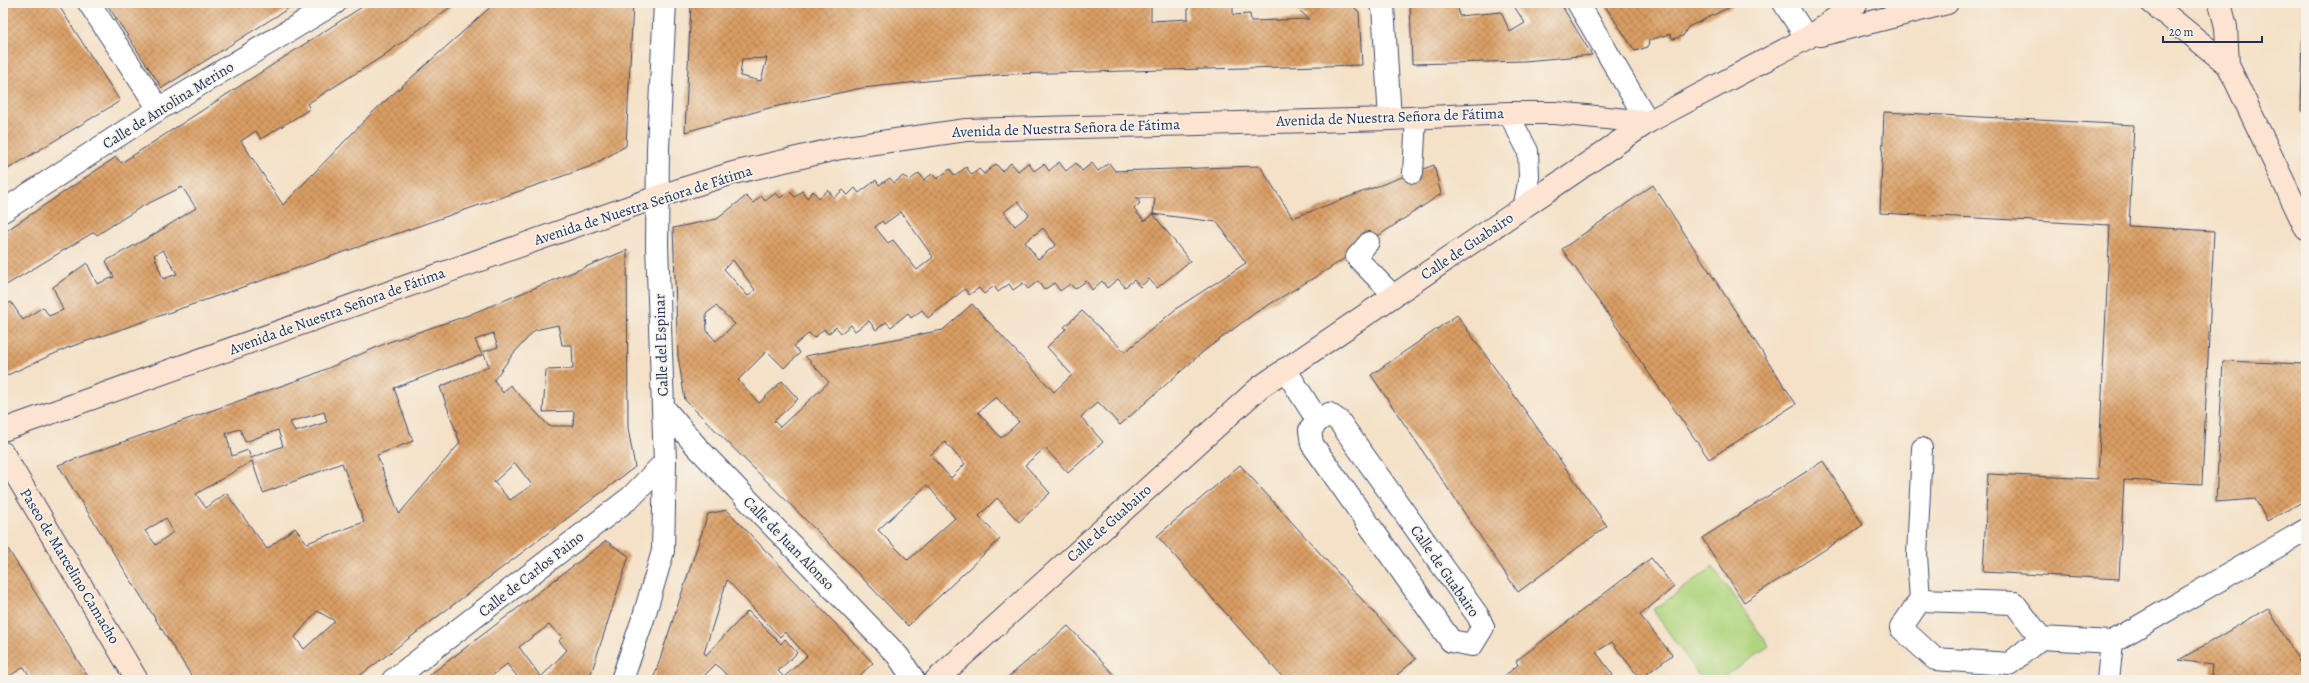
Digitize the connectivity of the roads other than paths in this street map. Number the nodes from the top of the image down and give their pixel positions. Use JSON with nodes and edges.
{"nodes":[{"id":1,"x":89,"y":3,"type":"edge"},
{"id":2,"x":335,"y":3,"type":"edge"},
{"id":3,"x":664,"y":3,"type":"edge"},
{"id":4,"x":1380,"y":3,"type":"edge"},
{"id":5,"x":1578,"y":3,"type":"edge"},
{"id":6,"x":1784,"y":3,"type":"edge"},
{"id":7,"x":1857,"y":3,"type":"edge"},
{"id":8,"x":1947,"y":3,"type":"edge"},
{"id":9,"x":2152,"y":3,"type":"edge"},
{"id":10,"x":2220,"y":3,"type":"edge"},
{"id":11,"x":1807,"y":38,"type":"junction"},
{"id":12,"x":2228,"y":65,"type":"junction"},
{"id":13,"x":159,"y":109,"type":"junction"},
{"id":14,"x":1508,"y":113,"type":"junction"},
{"id":15,"x":1416,"y":117,"type":"junction"},
{"id":16,"x":1390,"y":119,"type":"junction"},
{"id":17,"x":1648,"y":122,"type":"junction"},
{"id":18,"x":1413,"y":173,"type":"dead end"},
{"id":19,"x":657,"y":197,"type":"junction"},
{"id":20,"x":1523,"y":209,"type":"junction"},
{"id":21,"x":3,"y":211,"type":"edge"},
{"id":22,"x":2306,"y":228,"type":"edge"},
{"id":23,"x":1369,"y":242,"type":"dead end"},
{"id":24,"x":1394,"y":296,"type":"junction"},
{"id":25,"x":1286,"y":369,"type":"junction"},
{"id":26,"x":663,"y":407,"type":"junction"},
{"id":27,"x":1318,"y":421,"type":"junction"},
{"id":28,"x":3,"y":430,"type":"edge"},
{"id":29,"x":1922,"y":448,"type":"dead end"},
{"id":30,"x":3,"y":453,"type":"edge"},
{"id":31,"x":665,"y":462,"type":"junction"},
{"id":32,"x":2306,"y":530,"type":"edge"},
{"id":33,"x":1920,"y":600,"type":"junction"},
{"id":34,"x":2041,"y":638,"type":"junction"},
{"id":35,"x":2112,"y":642,"type":"junction"},
{"id":36,"x":137,"y":680,"type":"edge"},
{"id":37,"x":393,"y":680,"type":"edge"},
{"id":38,"x":622,"y":680,"type":"edge"},
{"id":39,"x":914,"y":680,"type":"edge"},
{"id":40,"x":936,"y":680,"type":"edge"},
{"id":41,"x":2108,"y":680,"type":"edge"}],
"edges":[{"from":1,"to":13,"type":"street"},
{"from":2,"to":13,"type":"street","name":"Calle de Antolina Merino"},
{"from":3,"to":19,"type":"street","name":"Calle del Espinar"},
{"from":4,"to":16,"type":"street"},
{"from":5,"to":17,"type":"street"},
{"from":6,"to":11,"type":"street"},
{"from":7,"to":11,"type":"street"},
{"from":8,"to":11,"type":"street"},
{"from":9,"to":12,"type":"street"},
{"from":10,"to":12,"type":"street"},
{"from":11,"to":17,"type":"street","name":"Calle de Guabairo"},
{"from":12,"to":22,"type":"street"},
{"from":13,"to":21,"type":"street","name":"Calle de Antolina Merino"},
{"from":14,"to":15,"type":"street","name":"Avenida de Nuestra Señora de Fátima"},
{"from":14,"to":17,"type":"street","name":"Avenida de Nuestra Señora de Fátima"},
{"from":14,"to":20,"type":"lane"},
{"from":15,"to":16,"type":"street","name":"Avenida de Nuestra Señora de Fátima"},
{"from":15,"to":18,"type":"lane"},
{"from":16,"to":19,"type":"street","name":"Avenida de Nuestra Señora de Fátima"},
{"from":17,"to":20,"type":"street","name":"Calle de Guabairo"},
{"from":19,"to":26,"type":"street","name":"Calle del Espinar"},
{"from":19,"to":28,"type":"street","name":"Avenida de Nuestra Señora de Fátima"},
{"from":20,"to":24,"type":"street","name":"Calle de Guabairo"},
{"from":23,"to":24,"type":"lane"},
{"from":24,"to":25,"type":"street","name":"Calle de Guabairo"},
{"from":25,"to":27,"type":"street"},
{"from":25,"to":40,"type":"street","name":"Calle de Guabairo"},
{"from":26,"to":31,"type":"street","name":"Calle del Espinar"},
{"from":26,"to":39,"type":"street","name":"Calle de Juan Alonso"},
{"from":27,"to":27,"type":"street","name":"Calle de Guabairo"},
{"from":29,"to":33,"type":"lane"},
{"from":30,"to":36,"type":"street","name":"Paseo de Marcelino Camacho"},
{"from":31,"to":37,"type":"street","name":"Calle de Carlos Paino"},
{"from":31,"to":38,"type":"street","name":"Calle del Espinar"},
{"from":32,"to":35,"type":"street"},
{"from":33,"to":34,"type":"street"},
{"from":33,"to":34,"type":"street"},
{"from":34,"to":35,"type":"street"},
{"from":35,"to":41,"type":"street"}]}
